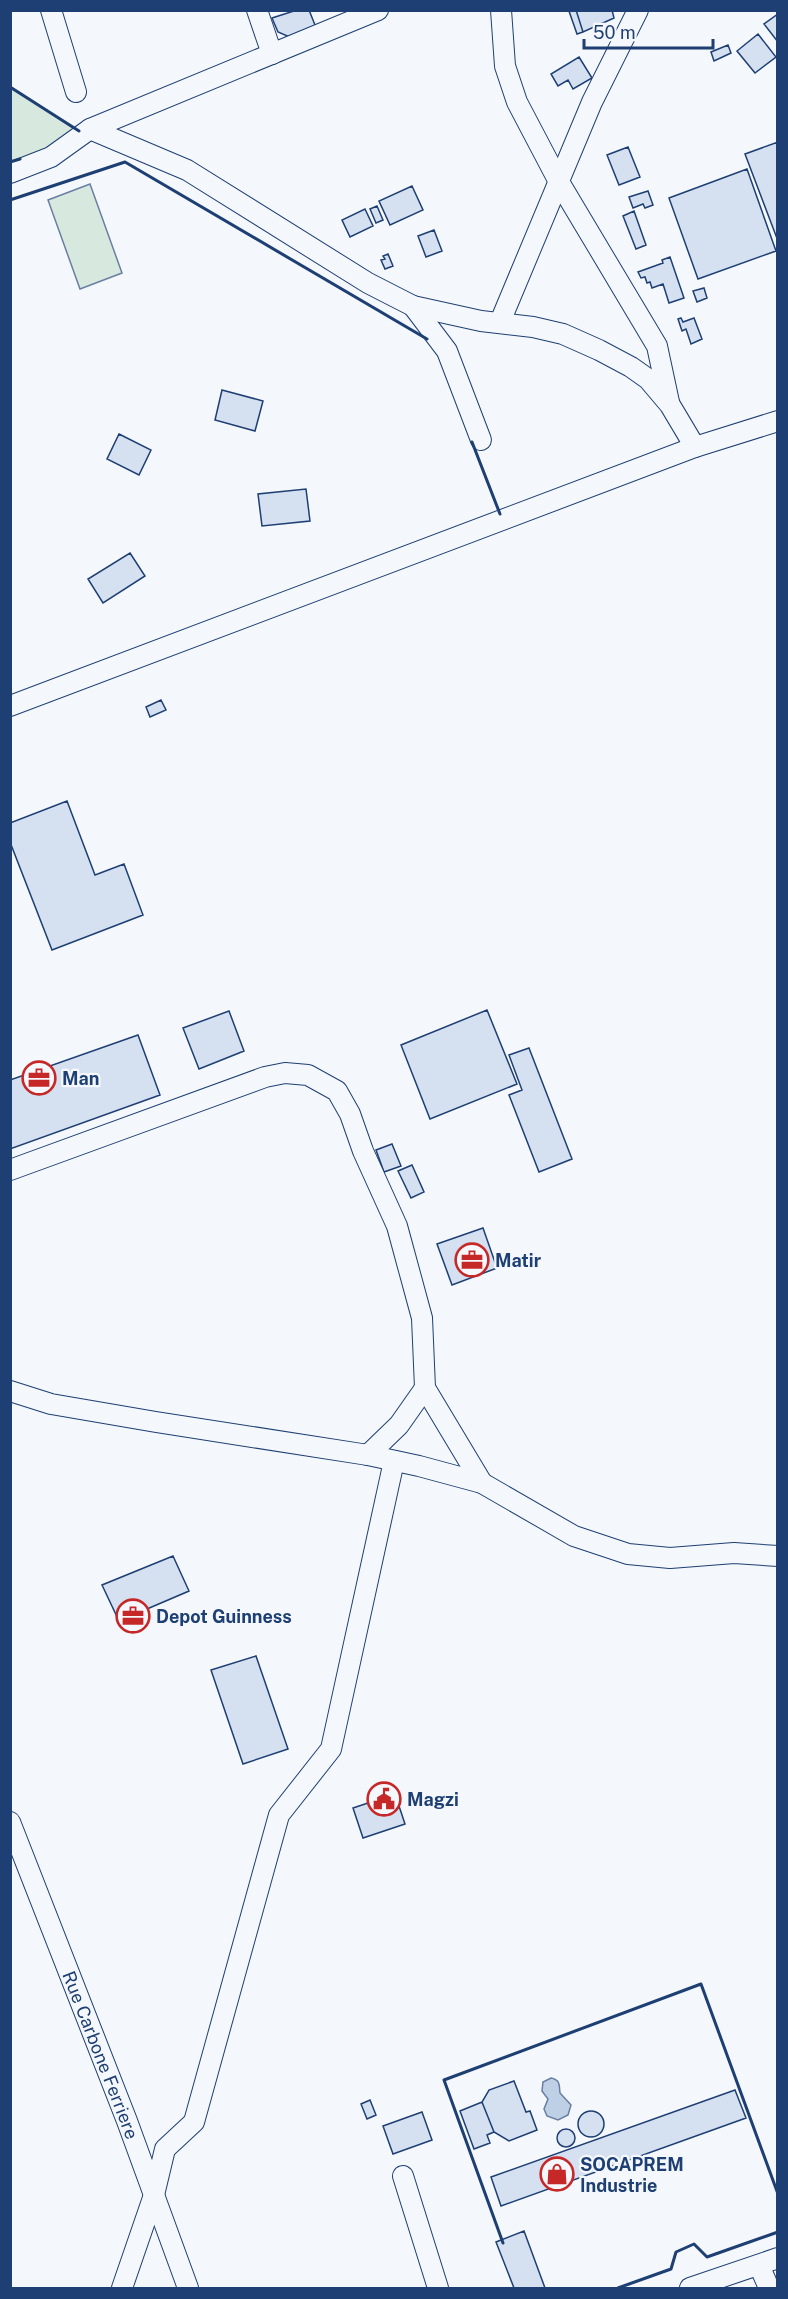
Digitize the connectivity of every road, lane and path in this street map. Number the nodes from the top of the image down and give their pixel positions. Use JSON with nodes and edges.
{"nodes":[{"id":1,"x":51,"y":10,"type":"edge"},
{"id":2,"x":257,"y":10,"type":"edge"},
{"id":3,"x":378,"y":10,"type":"edge"},
{"id":4,"x":638,"y":10,"type":"edge"},
{"id":5,"x":498,"y":13,"type":"edge"},
{"id":6,"x":272,"y":54,"type":"junction"},
{"id":7,"x":76,"y":92,"type":"dead end"},
{"id":8,"x":90,"y":129,"type":"junction"},
{"id":9,"x":10,"y":173,"type":"edge"},
{"id":10,"x":560,"y":182,"type":"junction"},
{"id":11,"x":413,"y":306,"type":"junction"},
{"id":12,"x":500,"y":322,"type":"junction"},
{"id":13,"x":670,"y":405,"type":"junction"},
{"id":14,"x":777,"y":421,"type":"edge"},
{"id":15,"x":482,"y":440,"type":"dead end"},
{"id":16,"x":695,"y":447,"type":"junction"},
{"id":17,"x":10,"y":706,"type":"edge"},
{"id":18,"x":10,"y":1170,"type":"edge"},
{"id":19,"x":425,"y":1388,"type":"junction"},
{"id":20,"x":10,"y":1391,"type":"edge"},
{"id":21,"x":368,"y":1455,"type":"junction"},
{"id":22,"x":394,"y":1461,"type":"junction"},
{"id":23,"x":482,"y":1483,"type":"junction"},
{"id":24,"x":777,"y":1556,"type":"edge"},
{"id":25,"x":10,"y":1822,"type":"edge"},
{"id":26,"x":404,"y":2176,"type":"dead end"},
{"id":27,"x":154,"y":2195,"type":"junction"},
{"id":28,"x":768,"y":2262,"type":"edge"},
{"id":29,"x":122,"y":2289,"type":"edge"},
{"id":30,"x":188,"y":2289,"type":"edge"},
{"id":31,"x":438,"y":2289,"type":"edge"},
{"id":32,"x":690,"y":2289,"type":"edge"},
{"id":33,"x":769,"y":2289,"type":"edge"}],
"edges":[{"from":1,"to":7,"type":"street"},
{"from":2,"to":6,"type":"street"},
{"from":3,"to":6,"type":"street"},
{"from":4,"to":10,"type":"street"},
{"from":5,"to":10,"type":"street"},
{"from":6,"to":8,"type":"street"},
{"from":8,"to":9,"type":"street"},
{"from":8,"to":11,"type":"street"},
{"from":10,"to":12,"type":"street"},
{"from":10,"to":13,"type":"street"},
{"from":11,"to":12,"type":"street"},
{"from":11,"to":15,"type":"street"},
{"from":12,"to":13,"type":"street"},
{"from":13,"to":16,"type":"street"},
{"from":14,"to":16,"type":"street"},
{"from":16,"to":17,"type":"street"},
{"from":18,"to":19,"type":"street"},
{"from":19,"to":21,"type":"street"},
{"from":19,"to":23,"type":"street"},
{"from":20,"to":21,"type":"street"},
{"from":21,"to":22,"type":"street"},
{"from":22,"to":23,"type":"street"},
{"from":22,"to":27,"type":"street"},
{"from":23,"to":24,"type":"street"},
{"from":25,"to":27,"type":"street","name":"Rue Carbone Ferriere"},
{"from":26,"to":31,"type":"street"},
{"from":27,"to":29,"type":"street"},
{"from":27,"to":30,"type":"street","name":"Rue Carbone Ferriere"},
{"from":28,"to":32,"type":"street"},
{"from":28,"to":33,"type":"street"}]}
